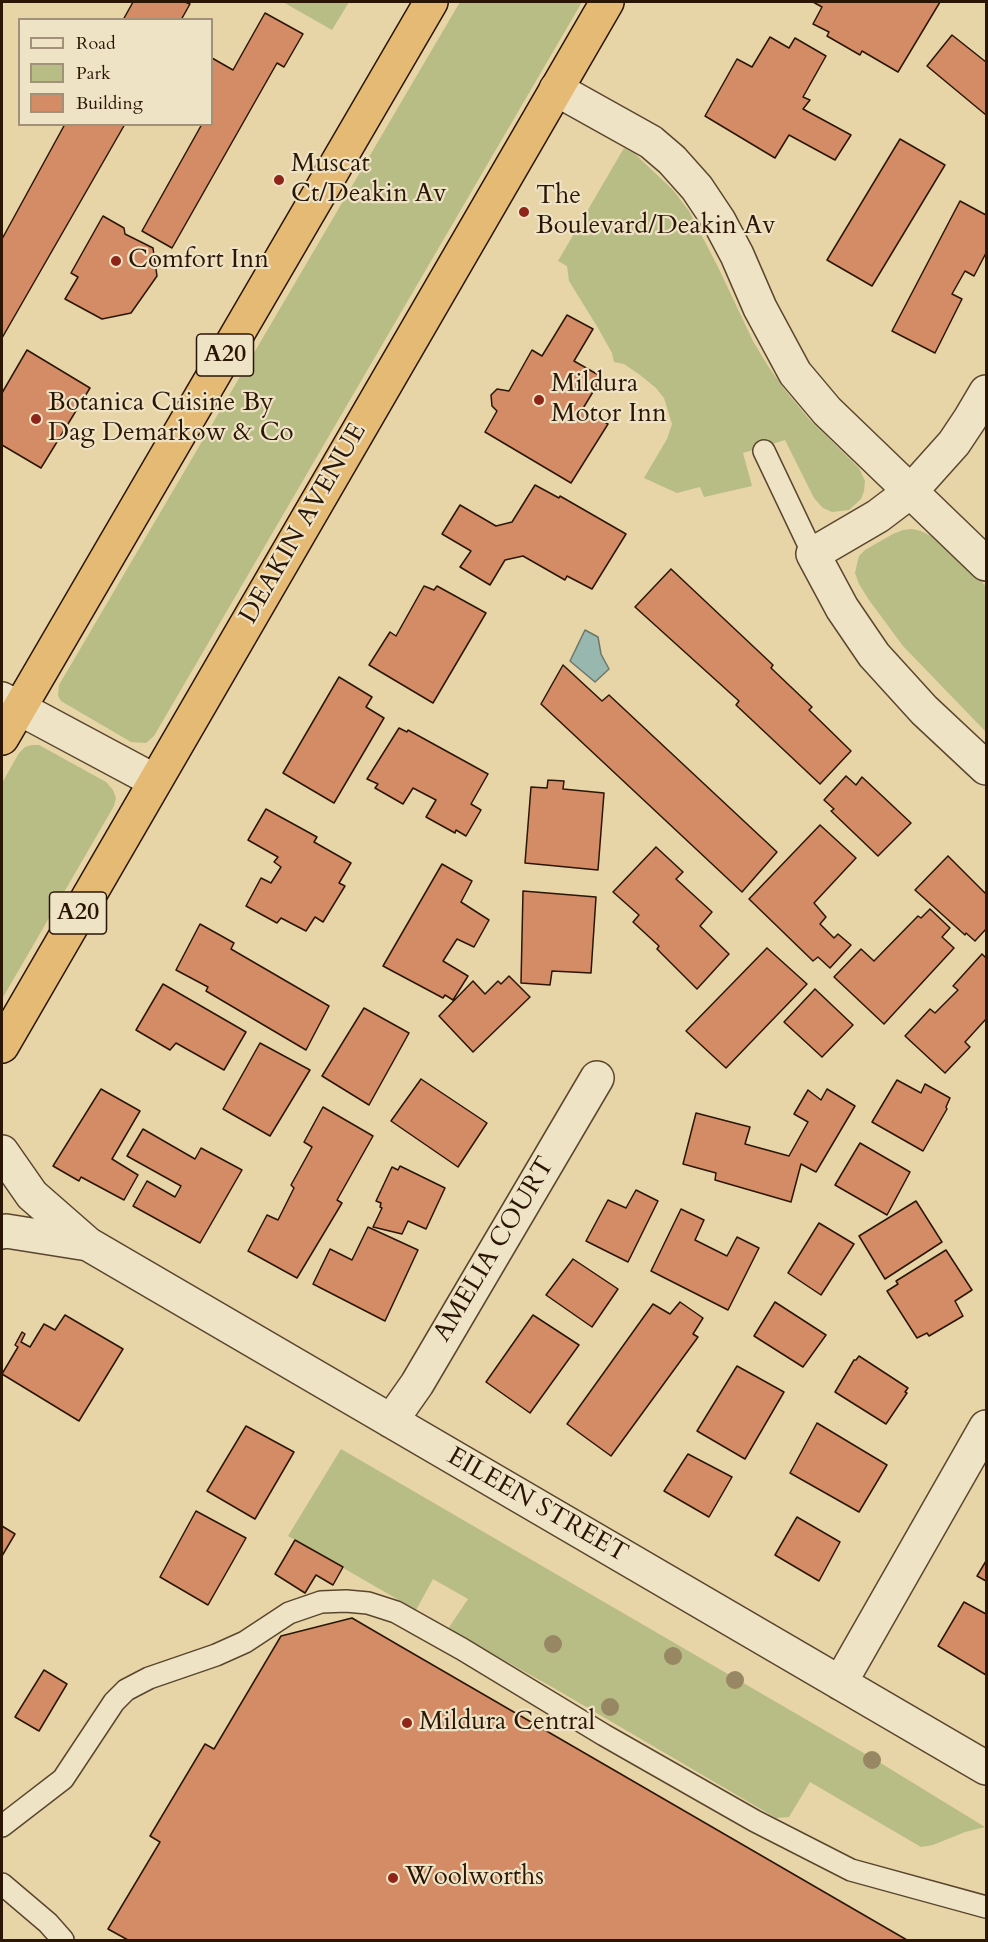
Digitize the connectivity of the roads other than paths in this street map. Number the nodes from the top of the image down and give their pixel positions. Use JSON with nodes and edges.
{"nodes":[{"id":1,"x":430,"y":2,"type":"edge"},
{"id":2,"x":608,"y":2,"type":"edge"},
{"id":3,"x":556,"y":89,"type":"junction"},
{"id":4,"x":987,"y":392,"type":"edge"},
{"id":5,"x":764,"y":451,"type":"dead end"},
{"id":6,"x":911,"y":491,"type":"junction"},
{"id":7,"x":813,"y":554,"type":"junction"},
{"id":8,"x":987,"y":564,"type":"edge"},
{"id":9,"x":10,"y":704,"type":"edge"},
{"id":10,"x":2,"y":738,"type":"edge"},
{"id":11,"x":987,"y":768,"type":"edge"},
{"id":12,"x":155,"y":781,"type":"junction"},
{"id":13,"x":2,"y":1046,"type":"edge"},
{"id":14,"x":597,"y":1078,"type":"dead end"},
{"id":15,"x":2,"y":1152,"type":"edge"},
{"id":16,"x":32,"y":1195,"type":"junction"},
{"id":17,"x":3,"y":1235,"type":"edge"},
{"id":18,"x":88,"y":1244,"type":"junction"},
{"id":19,"x":392,"y":1421,"type":"junction"},
{"id":20,"x":987,"y":1427,"type":"edge"},
{"id":21,"x":840,"y":1683,"type":"junction"},
{"id":22,"x":987,"y":1768,"type":"edge"},
{"id":23,"x":2,"y":1827,"type":"edge"},
{"id":24,"x":2,"y":1884,"type":"edge"},
{"id":25,"x":987,"y":1906,"type":"edge"},
{"id":26,"x":63,"y":1941,"type":"edge"}],
"edges":[{"from":1,"to":9,"type":"highway","number":"A20"},
{"from":2,"to":3,"type":"highway","name":"DEAKIN AVENUE","number":"A20"},
{"from":3,"to":6,"type":"street"},
{"from":3,"to":12,"type":"highway","name":"DEAKIN AVENUE","number":"A20"},
{"from":4,"to":6,"type":"street"},
{"from":5,"to":7,"type":"lane"},
{"from":6,"to":7,"type":"street"},
{"from":6,"to":8,"type":"street"},
{"from":7,"to":11,"type":"street"},
{"from":9,"to":10,"type":"highway","number":"A20"},
{"from":9,"to":12,"type":"street"},
{"from":12,"to":13,"type":"highway","name":"DEAKIN AVENUE","number":"A20"},
{"from":14,"to":19,"type":"street","name":"AMELIA COURT"},
{"from":15,"to":16,"type":"street","name":"EILEEN STREET"},
{"from":16,"to":17,"type":"street"},
{"from":16,"to":18,"type":"street","name":"EILEEN STREET"},
{"from":17,"to":18,"type":"street","name":"EILEEN STREET"},
{"from":18,"to":19,"type":"street","name":"EILEEN STREET"},
{"from":19,"to":21,"type":"street","name":"EILEEN STREET"},
{"from":20,"to":21,"type":"street"},
{"from":21,"to":22,"type":"street","name":"EILEEN STREET"},
{"from":23,"to":25,"type":"lane"},
{"from":24,"to":26,"type":"lane"}]}
